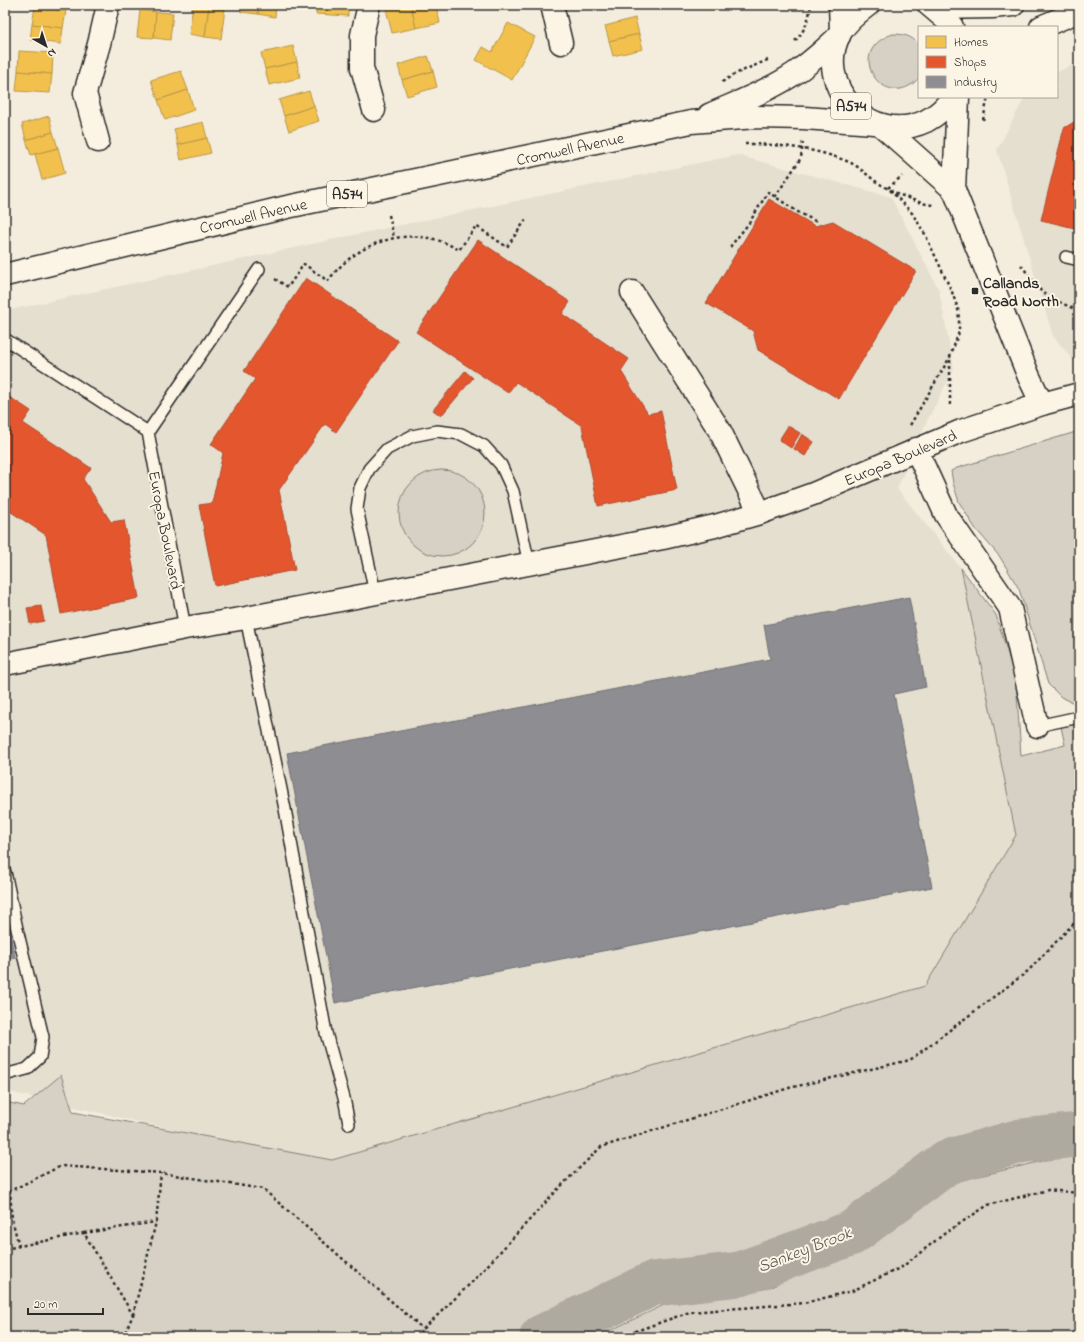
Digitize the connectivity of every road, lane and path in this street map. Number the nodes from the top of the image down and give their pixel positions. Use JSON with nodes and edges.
{"nodes":[{"id":1,"x":108,"y":5,"type":"edge"},
{"id":2,"x":369,"y":5,"type":"edge"},
{"id":3,"x":552,"y":5,"type":"edge"},
{"id":4,"x":811,"y":5,"type":"edge"},
{"id":5,"x":840,"y":5,"type":"edge"},
{"id":6,"x":868,"y":5,"type":"edge"},
{"id":7,"x":1013,"y":5,"type":"edge"},
{"id":8,"x":932,"y":7,"type":"edge"},
{"id":9,"x":1079,"y":11,"type":"edge"},
{"id":10,"x":951,"y":26,"type":"edge"},
{"id":11,"x":1043,"y":26,"type":"edge"},
{"id":12,"x":840,"y":34,"type":"junction"},
{"id":13,"x":561,"y":43,"type":"dead end"},
{"id":14,"x":792,"y":43,"type":"dead end"},
{"id":15,"x":952,"y":98,"type":"edge"},
{"id":16,"x":958,"y":98,"type":"edge"},
{"id":17,"x":988,"y":98,"type":"edge"},
{"id":18,"x":374,"y":110,"type":"dead end"},
{"id":19,"x":691,"y":122,"type":"junction"},
{"id":20,"x":878,"y":124,"type":"junction"},
{"id":21,"x":982,"y":124,"type":"dead end"},
{"id":22,"x":98,"y":141,"type":"dead end"},
{"id":23,"x":740,"y":144,"type":"dead end"},
{"id":24,"x":803,"y":149,"type":"junction"},
{"id":25,"x":888,"y":188,"type":"junction"},
{"id":26,"x":775,"y":197,"type":"junction"},
{"id":27,"x":957,"y":198,"type":"junction"},
{"id":28,"x":389,"y":215,"type":"dead end"},
{"id":29,"x":527,"y":218,"type":"dead end"},
{"id":30,"x":817,"y":222,"type":"dead end"},
{"id":31,"x":394,"y":238,"type":"junction"},
{"id":32,"x":730,"y":247,"type":"dead end"},
{"id":33,"x":1066,"y":257,"type":"dead end"},
{"id":34,"x":1079,"y":260,"type":"edge"},
{"id":35,"x":1021,"y":265,"type":"dead end"},
{"id":36,"x":259,"y":269,"type":"joint"},
{"id":37,"x":5,"y":274,"type":"edge"},
{"id":38,"x":632,"y":292,"type":"dead end"},
{"id":39,"x":1079,"y":311,"type":"edge"},
{"id":40,"x":5,"y":339,"type":"edge"},
{"id":41,"x":950,"y":357,"type":"junction"},
{"id":42,"x":1079,"y":394,"type":"edge"},
{"id":43,"x":1042,"y":404,"type":"junction"},
{"id":44,"x":950,"y":405,"type":"dead end"},
{"id":45,"x":148,"y":432,"type":"junction"},
{"id":46,"x":911,"y":441,"type":"junction"},
{"id":47,"x":760,"y":513,"type":"junction"},
{"id":48,"x":529,"y":564,"type":"junction"},
{"id":49,"x":375,"y":593,"type":"junction"},
{"id":50,"x":246,"y":618,"type":"junction"},
{"id":51,"x":185,"y":628,"type":"junction"},
{"id":52,"x":5,"y":664,"type":"edge"},
{"id":53,"x":1079,"y":717,"type":"edge"},
{"id":54,"x":1037,"y":726,"type":"joint"},
{"id":55,"x":5,"y":872,"type":"edge"},
{"id":56,"x":1079,"y":918,"type":"edge"},
{"id":57,"x":5,"y":1073,"type":"edge"},
{"id":58,"x":349,"y":1124,"type":"dead end"},
{"id":59,"x":161,"y":1173,"type":"junction"},
{"id":60,"x":1079,"y":1193,"type":"edge"},
{"id":61,"x":156,"y":1222,"type":"junction"},
{"id":62,"x":84,"y":1233,"type":"junction"},
{"id":63,"x":19,"y":1246,"type":"junction"},
{"id":64,"x":5,"y":1249,"type":"edge"},
{"id":65,"x":134,"y":1315,"type":"junction"},
{"id":66,"x":423,"y":1329,"type":"junction"},
{"id":67,"x":123,"y":1337,"type":"edge"},
{"id":68,"x":415,"y":1337,"type":"edge"},
{"id":69,"x":624,"y":1337,"type":"edge"}],
"edges":[{"from":1,"to":22,"type":"street"},
{"from":2,"to":18,"type":"street"},
{"from":3,"to":13,"type":"street"},
{"from":4,"to":14,"type":"path"},
{"from":5,"to":12,"type":"street"},
{"from":6,"to":12,"type":"street","number":"A574"},
{"from":7,"to":8,"type":"street"},
{"from":8,"to":10,"type":"street"},
{"from":9,"to":11,"type":"street"},
{"from":12,"to":19,"type":"street","name":"Cromwell Avenue","number":"A574"},
{"from":12,"to":20,"type":"street","number":"A574"},
{"from":15,"to":20,"type":"street","number":"A574"},
{"from":16,"to":27,"type":"street"},
{"from":17,"to":21,"type":"path"},
{"from":19,"to":20,"type":"street","name":"Cromwell Avenue","number":"A574"},
{"from":19,"to":37,"type":"street","name":"Cromwell Avenue","number":"A574"},
{"from":20,"to":27,"type":"street"},
{"from":23,"to":24,"type":"path"},
{"from":24,"to":25,"type":"path"},
{"from":24,"to":26,"type":"path"},
{"from":25,"to":27,"type":"path"},
{"from":25,"to":41,"type":"path"},
{"from":26,"to":30,"type":"path"},
{"from":26,"to":32,"type":"path"},
{"from":27,"to":43,"type":"street"},
{"from":28,"to":31,"type":"path"},
{"from":29,"to":31,"type":"path"},
{"from":31,"to":36,"type":"path"},
{"from":33,"to":34,"type":"lane"},
{"from":35,"to":39,"type":"path"},
{"from":36,"to":45,"type":"lane"},
{"from":38,"to":47,"type":"street"},
{"from":40,"to":45,"type":"lane"},
{"from":41,"to":44,"type":"path"},
{"from":41,"to":46,"type":"path"},
{"from":42,"to":43,"type":"street","name":"Europa Boulevard"},
{"from":43,"to":46,"type":"street","name":"Europa Boulevard"},
{"from":45,"to":51,"type":"lane","name":"Europa Boulevard"},
{"from":46,"to":47,"type":"street","name":"Europa Boulevard"},
{"from":46,"to":54,"type":"street"},
{"from":47,"to":48,"type":"street","name":"Europa Boulevard"},
{"from":48,"to":49,"type":"street","name":"Europa Boulevard"},
{"from":48,"to":49,"type":"lane"},
{"from":49,"to":50,"type":"street","name":"Europa Boulevard"},
{"from":50,"to":51,"type":"street","name":"Europa Boulevard"},
{"from":50,"to":58,"type":"lane"},
{"from":51,"to":52,"type":"street","name":"Europa Boulevard"},
{"from":53,"to":54,"type":"lane"},
{"from":55,"to":57,"type":"lane"},
{"from":56,"to":66,"type":"path"},
{"from":59,"to":61,"type":"path"},
{"from":59,"to":63,"type":"path"},
{"from":59,"to":66,"type":"path"},
{"from":60,"to":69,"type":"path"},
{"from":61,"to":62,"type":"path"},
{"from":61,"to":65,"type":"path"},
{"from":62,"to":63,"type":"path"},
{"from":62,"to":65,"type":"path"},
{"from":63,"to":64,"type":"path"},
{"from":65,"to":67,"type":"path"},
{"from":66,"to":68,"type":"path"}]}
